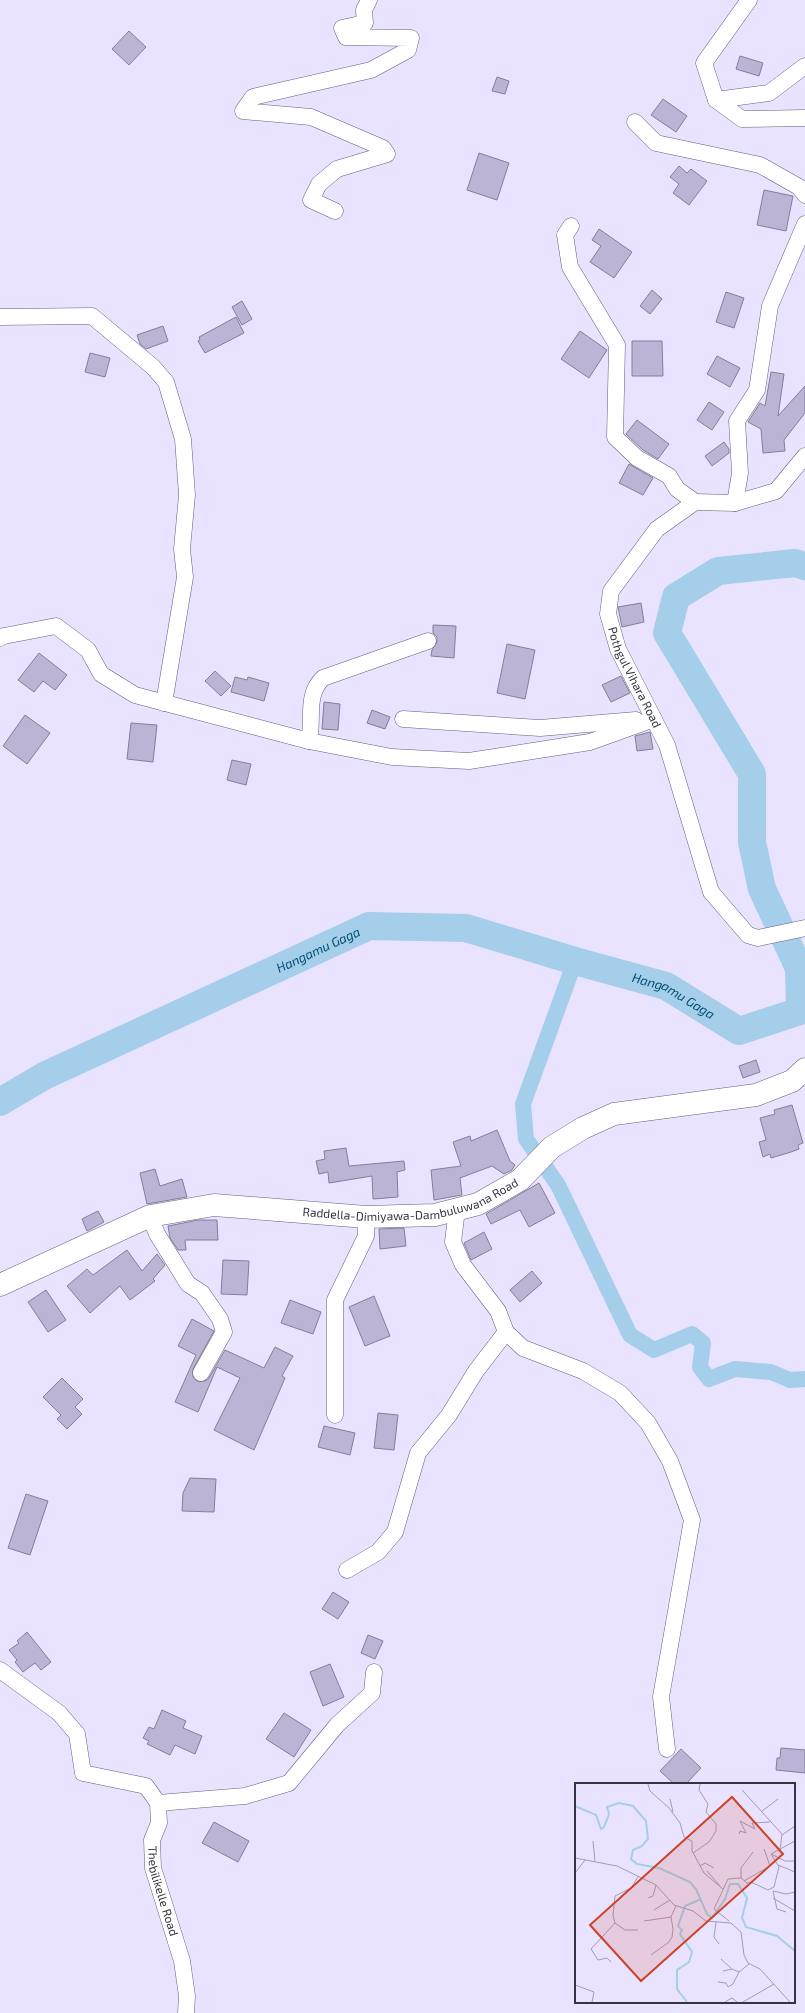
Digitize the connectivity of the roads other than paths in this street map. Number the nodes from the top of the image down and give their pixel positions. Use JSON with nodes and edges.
{"nodes":[{"id":1,"x":369,"y":0,"type":"edge"},
{"id":2,"x":749,"y":0,"type":"edge"},
{"id":3,"x":805,"y":66,"type":"edge"},
{"id":4,"x":716,"y":100,"type":"junction"},
{"id":5,"x":805,"y":118,"type":"edge"},
{"id":6,"x":634,"y":122,"type":"dead end"},
{"id":7,"x":805,"y":195,"type":"edge"},
{"id":8,"x":335,"y":211,"type":"dead end"},
{"id":9,"x":805,"y":224,"type":"edge"},
{"id":10,"x":571,"y":226,"type":"dead end"},
{"id":11,"x":0,"y":318,"type":"edge"},
{"id":12,"x":805,"y":456,"type":"edge"},
{"id":13,"x":695,"y":502,"type":"junction"},
{"id":14,"x":735,"y":503,"type":"junction"},
{"id":15,"x":0,"y":638,"type":"edge"},
{"id":16,"x":428,"y":640,"type":"dead end"},
{"id":17,"x":164,"y":703,"type":"junction"},
{"id":18,"x":403,"y":719,"type":"dead end"},
{"id":19,"x":654,"y":719,"type":"junction"},
{"id":20,"x":309,"y":741,"type":"junction"},
{"id":21,"x":805,"y":928,"type":"edge"},
{"id":22,"x":805,"y":1069,"type":"edge"},
{"id":23,"x":457,"y":1210,"type":"junction"},
{"id":24,"x":150,"y":1216,"type":"junction"},
{"id":25,"x":366,"y":1217,"type":"junction"},
{"id":26,"x":0,"y":1285,"type":"edge"},
{"id":27,"x":506,"y":1332,"type":"junction"},
{"id":28,"x":201,"y":1373,"type":"dead end"},
{"id":29,"x":335,"y":1415,"type":"dead end"},
{"id":30,"x":347,"y":1570,"type":"dead end"},
{"id":31,"x":0,"y":1670,"type":"edge"},
{"id":32,"x":374,"y":1672,"type":"dead end"},
{"id":33,"x":668,"y":1749,"type":"dead end"},
{"id":34,"x":158,"y":1803,"type":"junction"},
{"id":35,"x":186,"y":2013,"type":"edge"}],
"edges":[{"from":1,"to":8,"type":"street"},
{"from":2,"to":4,"type":"street"},
{"from":3,"to":4,"type":"street"},
{"from":4,"to":5,"type":"street"},
{"from":6,"to":7,"type":"street"},
{"from":9,"to":14,"type":"street"},
{"from":10,"to":13,"type":"street"},
{"from":11,"to":17,"type":"street"},
{"from":12,"to":14,"type":"street"},
{"from":13,"to":14,"type":"street"},
{"from":13,"to":19,"type":"street","name":"Pothgul Vihara Road"},
{"from":15,"to":17,"type":"street"},
{"from":16,"to":20,"type":"street"},
{"from":17,"to":20,"type":"street"},
{"from":18,"to":19,"type":"street"},
{"from":19,"to":20,"type":"street"},
{"from":19,"to":21,"type":"street","name":"Pothgul Vihara Road"},
{"from":22,"to":23,"type":"street","name":"Raddella-Dimiyawa-Dambuluwana Road"},
{"from":23,"to":25,"type":"street","name":"Raddella-Dimiyawa-Dambuluwana Road"},
{"from":23,"to":27,"type":"street"},
{"from":24,"to":25,"type":"street","name":"Raddella-Dimiyawa-Dambuluwana Road"},
{"from":24,"to":26,"type":"street","name":"Raddella-Dimiyawa-Dambuluwana Road"},
{"from":24,"to":28,"type":"street"},
{"from":25,"to":29,"type":"street"},
{"from":27,"to":30,"type":"street"},
{"from":27,"to":33,"type":"street"},
{"from":31,"to":34,"type":"street"},
{"from":32,"to":34,"type":"street"},
{"from":34,"to":35,"type":"street","name":"Thebilikelle Road"}]}
